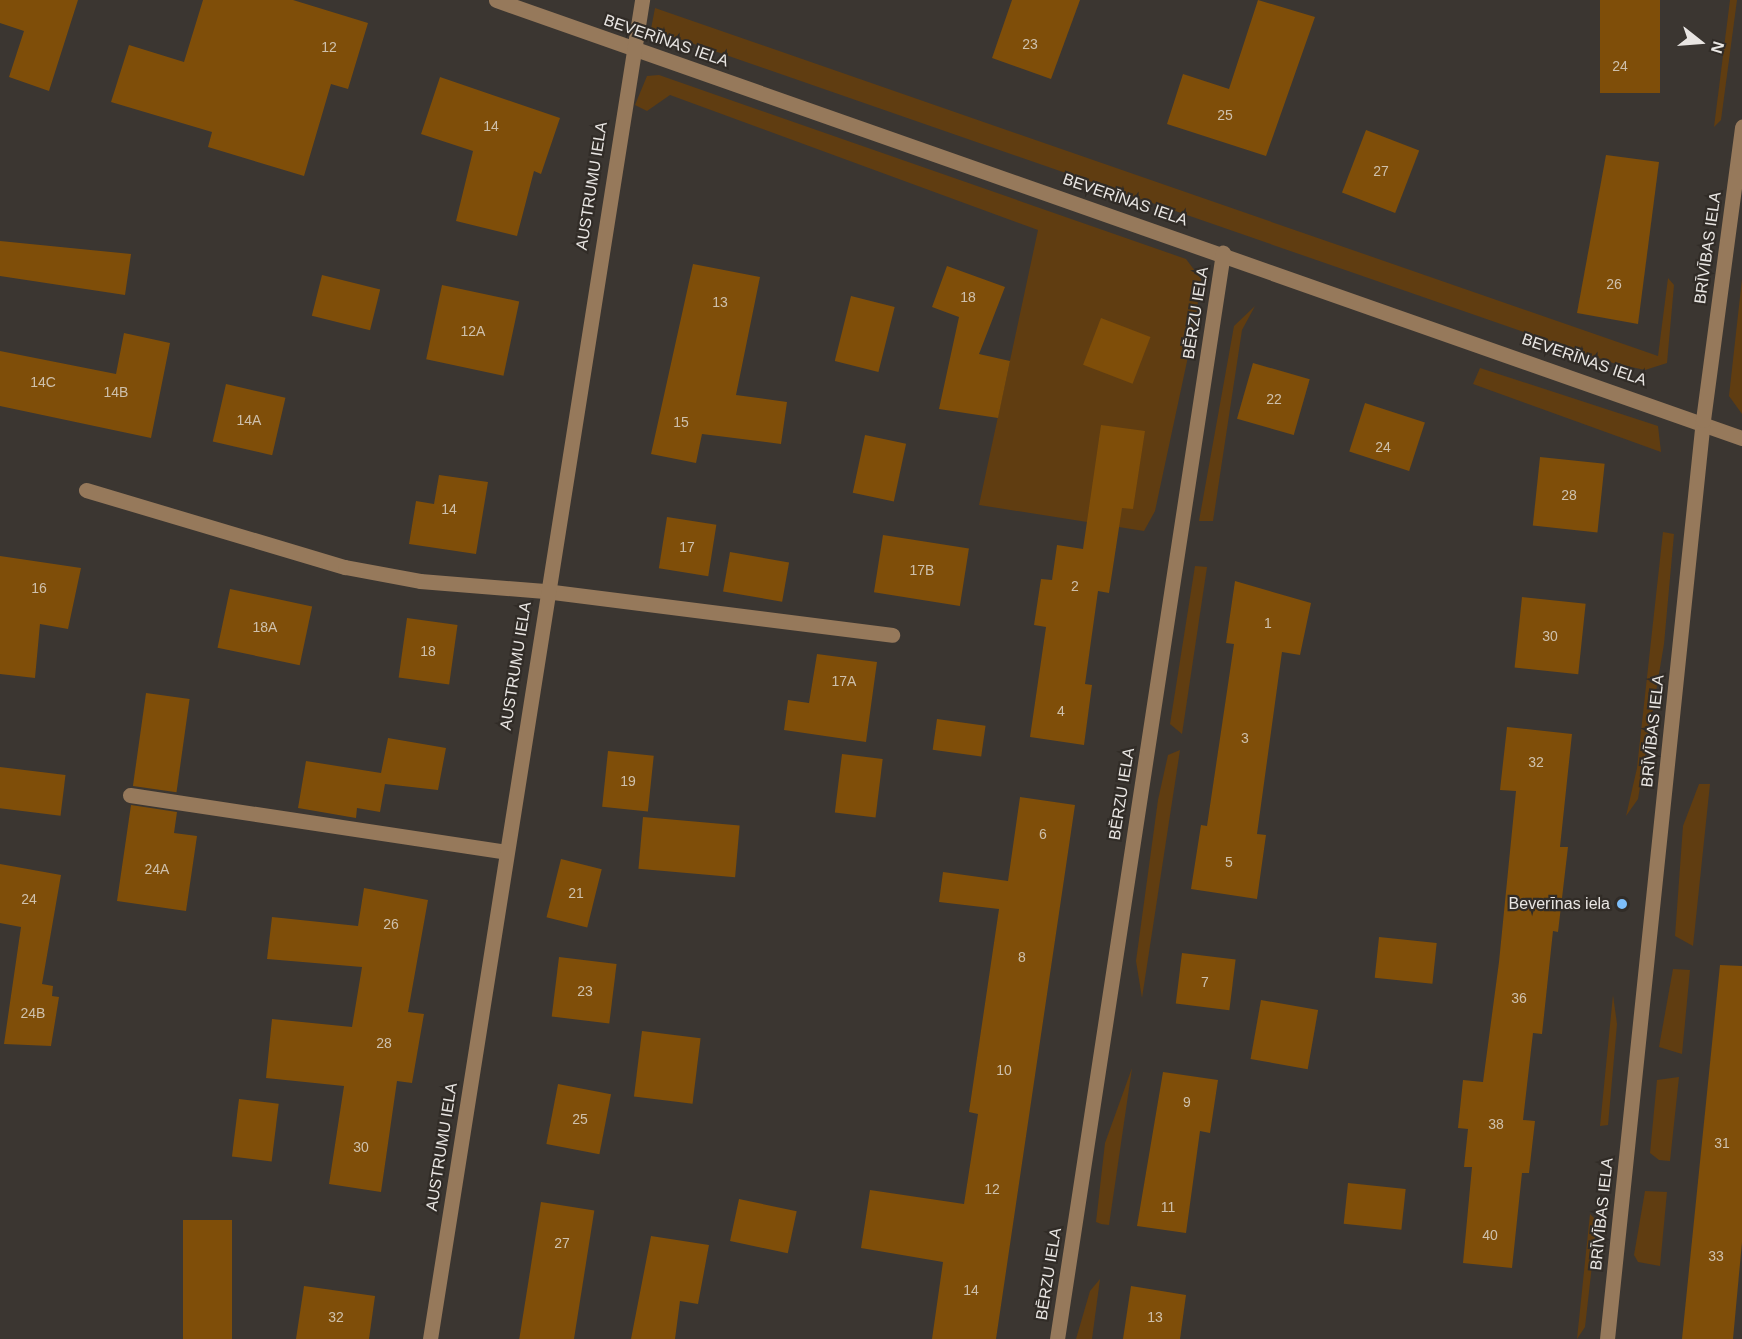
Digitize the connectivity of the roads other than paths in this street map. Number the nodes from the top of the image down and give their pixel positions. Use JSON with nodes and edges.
{"nodes":[{"id":1,"x":496,"y":0,"type":"edge"},
{"id":2,"x":642,"y":0,"type":"edge"},
{"id":3,"x":632,"y":48,"type":"junction"},
{"id":4,"x":1742,"y":127,"type":"edge"},
{"id":5,"x":1223,"y":254,"type":"junction"},
{"id":6,"x":1703,"y":420,"type":"junction"},
{"id":7,"x":1742,"y":438,"type":"edge"},
{"id":8,"x":86,"y":490,"type":"dead end"},
{"id":9,"x":545,"y":591,"type":"junction"},
{"id":10,"x":892,"y":635,"type":"dead end"},
{"id":11,"x":130,"y":795,"type":"dead end"},
{"id":12,"x":505,"y":852,"type":"junction"},
{"id":13,"x":430,"y":1339,"type":"edge"},
{"id":14,"x":1057,"y":1339,"type":"edge"},
{"id":15,"x":1607,"y":1339,"type":"edge"}],
"edges":[{"from":1,"to":3,"type":"street","name":"BEVERĪNAS IELA"},
{"from":2,"to":3,"type":"street","name":"AUSTRUMU IELA"},
{"from":3,"to":5,"type":"street","name":"BEVERĪNAS IELA"},
{"from":3,"to":9,"type":"street","name":"AUSTRUMU IELA"},
{"from":4,"to":6,"type":"street","name":"BRĪVĪBAS IELA"},
{"from":5,"to":6,"type":"street","name":"BEVERĪNAS IELA"},
{"from":5,"to":14,"type":"street","name":"BĒRZU IELA"},
{"from":6,"to":7,"type":"street","name":"BEVERĪNAS IELA"},
{"from":6,"to":15,"type":"street","name":"BRĪVĪBAS IELA"},
{"from":8,"to":9,"type":"street"},
{"from":9,"to":10,"type":"street"},
{"from":9,"to":12,"type":"street","name":"AUSTRUMU IELA"},
{"from":11,"to":12,"type":"street"},
{"from":12,"to":13,"type":"street","name":"AUSTRUMU IELA"}]}
